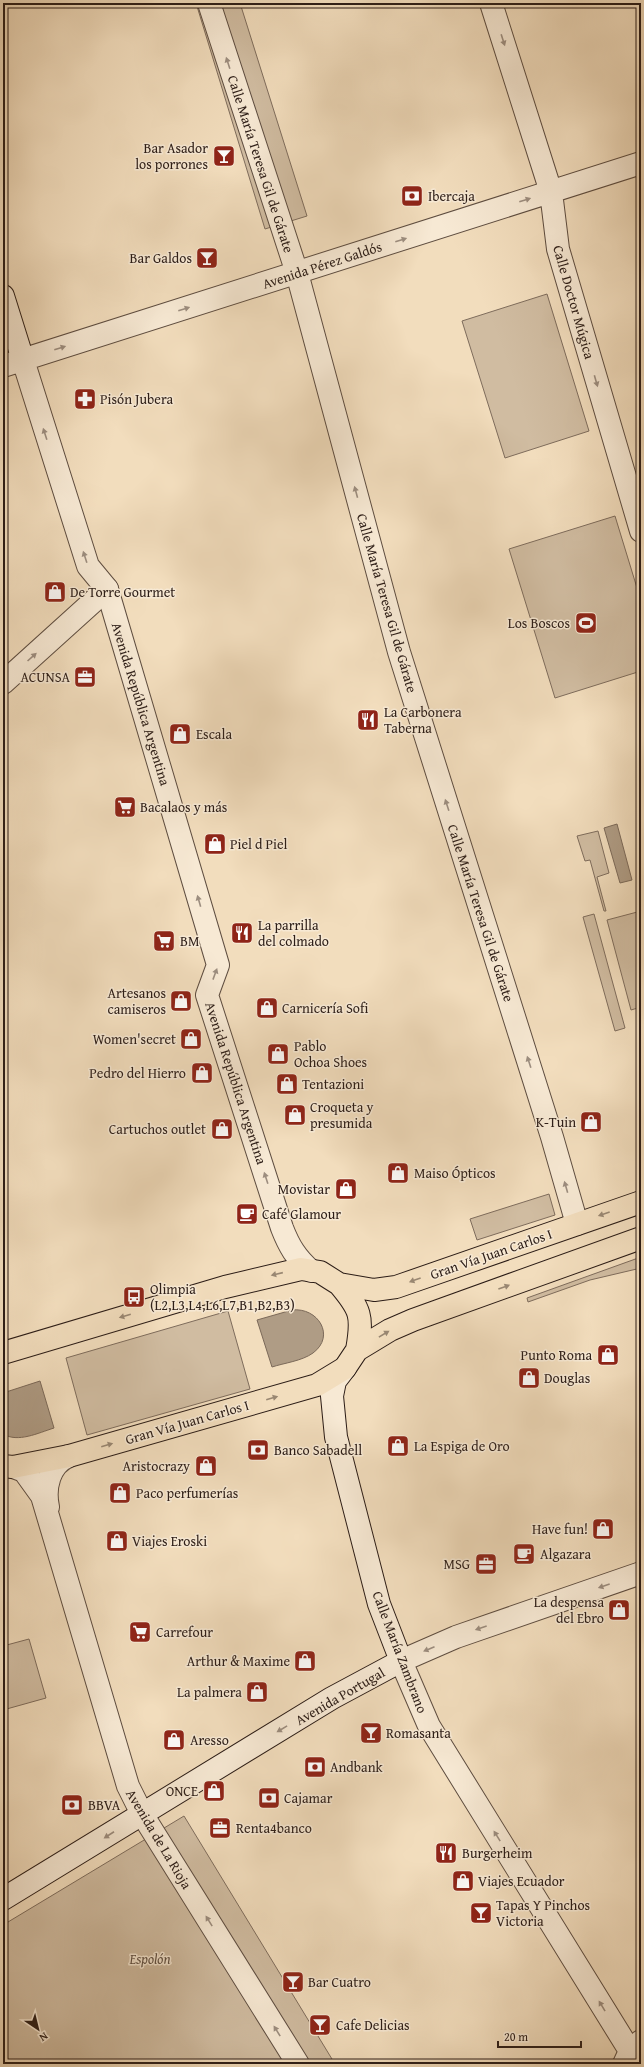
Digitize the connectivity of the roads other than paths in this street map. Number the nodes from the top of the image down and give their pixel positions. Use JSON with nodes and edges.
{"nodes":[{"id":1,"x":209,"y":3,"type":"edge"},
{"id":2,"x":491,"y":3,"type":"edge"},
{"id":3,"x":641,"y":163,"type":"edge"},
{"id":4,"x":551,"y":192,"type":"junction"},
{"id":5,"x":297,"y":273,"type":"junction"},
{"id":6,"x":3,"y":296,"type":"edge"},
{"id":7,"x":13,"y":363,"type":"edge"},
{"id":8,"x":641,"y":531,"type":"edge"},
{"id":9,"x":107,"y":589,"type":"junction"},
{"id":10,"x":3,"y":683,"type":"edge"},
{"id":11,"x":641,"y":1202,"type":"edge"},
{"id":12,"x":577,"y":1224,"type":"junction"},
{"id":13,"x":641,"y":1238,"type":"edge"},
{"id":14,"x":311,"y":1270,"type":"junction"},
{"id":15,"x":339,"y":1284,"type":"junction"},
{"id":16,"x":357,"y":1350,"type":"junction"},
{"id":17,"x":3,"y":1353,"type":"edge"},
{"id":18,"x":344,"y":1368,"type":"junction"},
{"id":19,"x":301,"y":1390,"type":"junction"},
{"id":20,"x":334,"y":1416,"type":"junction"},
{"id":21,"x":69,"y":1456,"type":"junction"},
{"id":22,"x":8,"y":1466,"type":"edge"},
{"id":23,"x":51,"y":1522,"type":"junction"},
{"id":24,"x":641,"y":1573,"type":"edge"},
{"id":25,"x":401,"y":1661,"type":"junction"},
{"id":26,"x":142,"y":1814,"type":"junction"},
{"id":27,"x":3,"y":1899,"type":"edge"},
{"id":28,"x":634,"y":2053,"type":"edge"},
{"id":29,"x":298,"y":2064,"type":"edge"}],
"edges":[{"from":5,"to":1,"type":"street","name":"Calle María Teresa Gil de Gárate","one_way":true},
{"from":2,"to":4,"type":"street","name":"Calle Doctor Múgica","one_way":true},
{"from":3,"to":4,"type":"street","name":"Avenida Pérez Galdós"},
{"from":5,"to":4,"type":"street","name":"Avenida Pérez Galdós","one_way":true},
{"from":4,"to":8,"type":"street","name":"Calle Doctor Múgica","one_way":true},
{"from":7,"to":5,"type":"street","name":"Avenida Pérez Galdós","one_way":true},
{"from":12,"to":5,"type":"street","name":"Calle María Teresa Gil de Gárate","one_way":true},
{"from":6,"to":7,"type":"street","name":"Avenida República Argentina"},
{"from":9,"to":7,"type":"street","name":"Avenida República Argentina","one_way":true},
{"from":10,"to":9,"type":"street","one_way":true},
{"from":14,"to":9,"type":"street","name":"Avenida República Argentina","one_way":true},
{"from":11,"to":12,"type":"main road","name":"Gran Vía Juan Carlos I","one_way":true},
{"from":12,"to":15,"type":"main road","name":"Gran Vía Juan Carlos I","one_way":true},
{"from":16,"to":13,"type":"main road","name":"Gran Vía Juan Carlos I","one_way":true},
{"from":14,"to":15,"type":"main road","name":"Gran Vía Juan Carlos I"},
{"from":14,"to":17,"type":"main road","name":"Gran Vía Juan Carlos I","one_way":true},
{"from":15,"to":16,"type":"main road","name":"Gran Vía Juan Carlos I"},
{"from":16,"to":18,"type":"main road","name":"Gran Vía Juan Carlos I"},
{"from":18,"to":19,"type":"main road","name":"Gran Vía Juan Carlos I"},
{"from":18,"to":20,"type":"street","name":"Calle María Zambrano"},
{"from":19,"to":20,"type":"street","name":"Calle María Zambrano"},
{"from":21,"to":19,"type":"main road","name":"Gran Vía Juan Carlos I","one_way":true},
{"from":20,"to":25,"type":"street","name":"Calle María Zambrano"},
{"from":21,"to":22,"type":"main road","name":"Gran Vía Juan Carlos I"},
{"from":21,"to":23,"type":"street","name":"Avenida de La Rioja"},
{"from":22,"to":23,"type":"street","name":"Avenida de La Rioja"},
{"from":23,"to":26,"type":"street","name":"Avenida de La Rioja"},
{"from":24,"to":25,"type":"street","name":"Avenida Portugal","one_way":true},
{"from":25,"to":26,"type":"street","name":"Avenida Portugal","one_way":true},
{"from":28,"to":25,"type":"street","name":"Calle María Zambrano","one_way":true},
{"from":26,"to":27,"type":"street","name":"Avenida Portugal","one_way":true},
{"from":29,"to":26,"type":"street","name":"Avenida de La Rioja","one_way":true}]}
